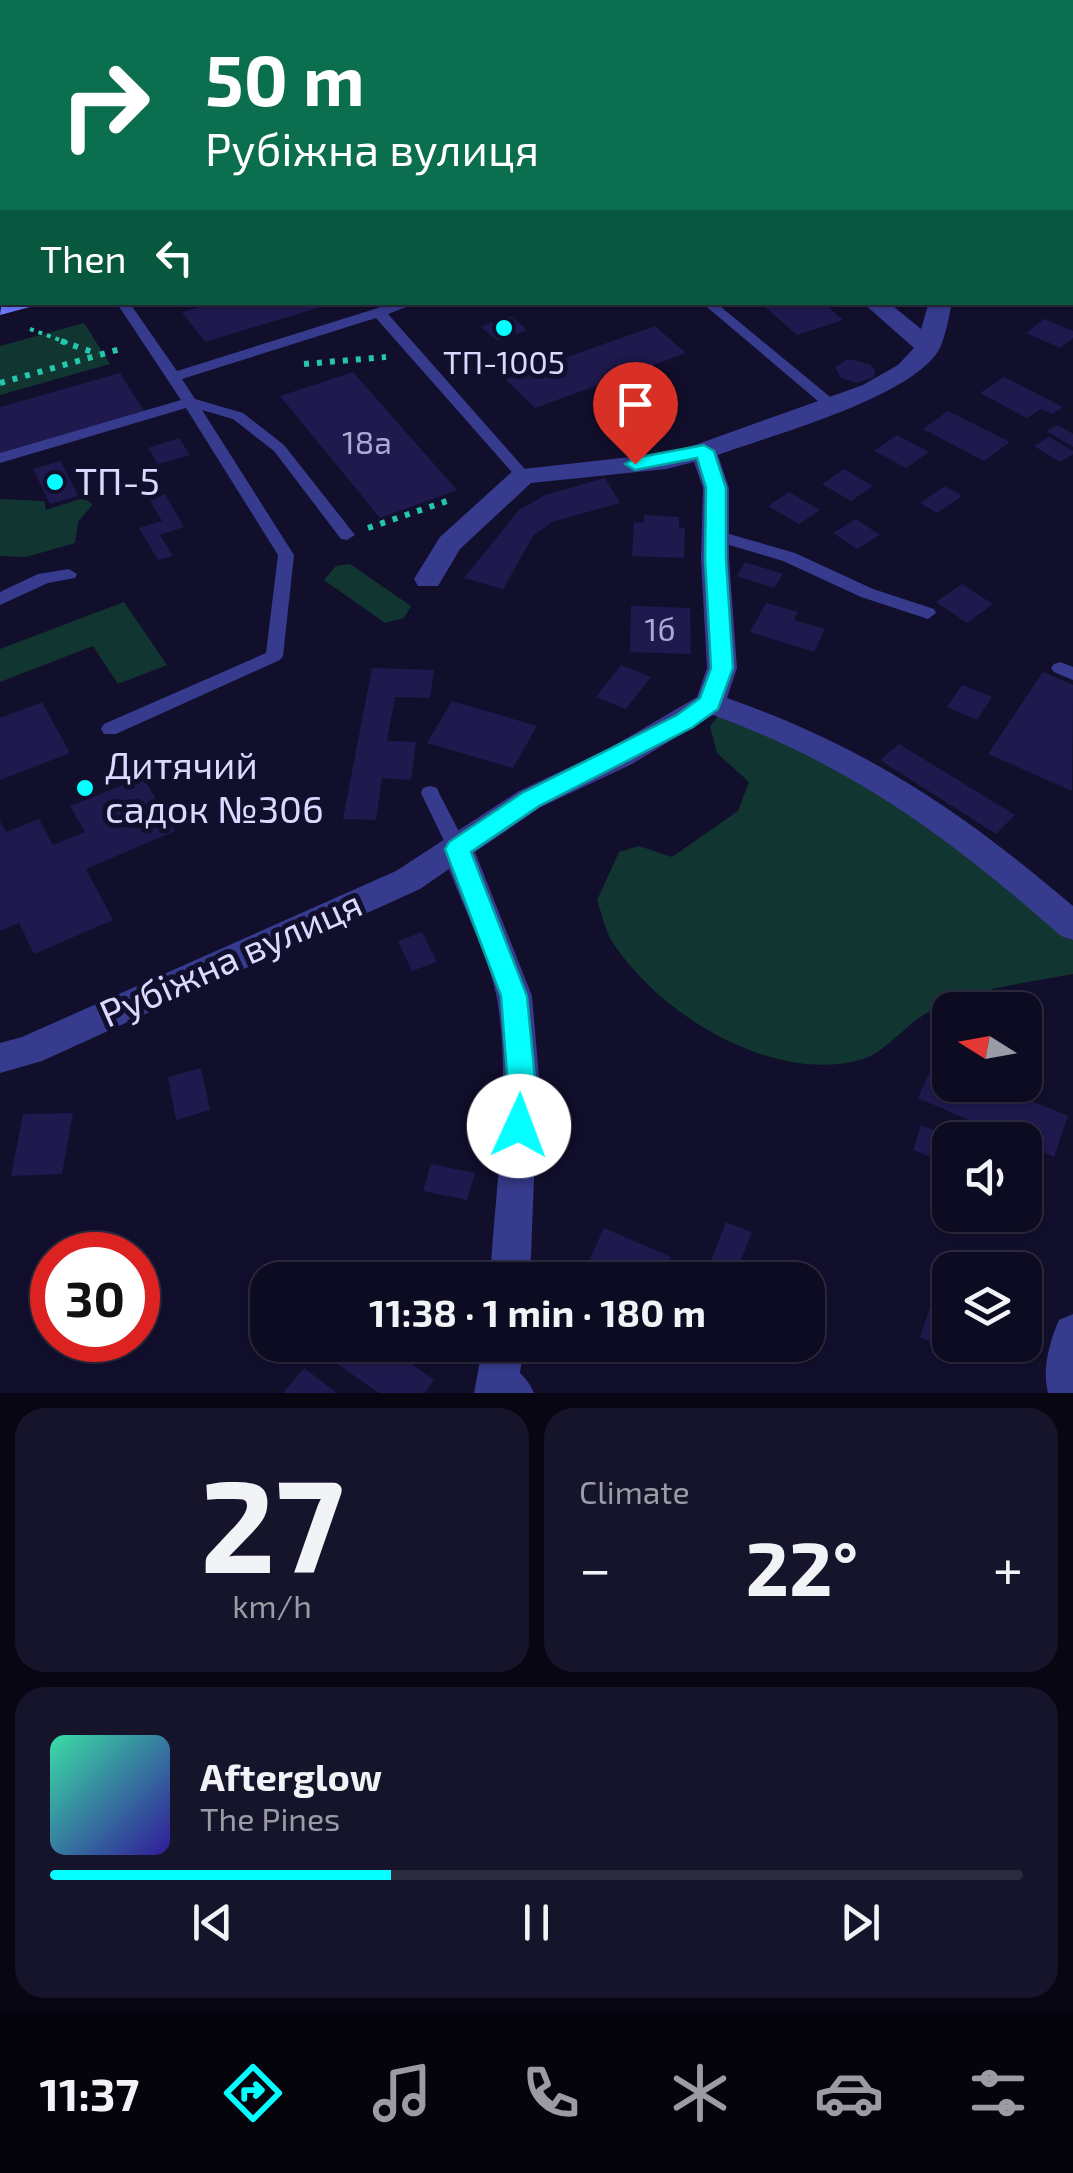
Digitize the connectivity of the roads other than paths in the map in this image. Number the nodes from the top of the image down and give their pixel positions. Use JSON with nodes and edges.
{"nodes":[{"id":1,"x":124,"y":305,"type":"edge"},
{"id":2,"x":404,"y":305,"type":"edge"},
{"id":3,"x":710,"y":305,"type":"edge"},
{"id":4,"x":877,"y":305,"type":"edge"},
{"id":5,"x":940,"y":305,"type":"edge"},
{"id":6,"x":379,"y":313,"type":"junction"},
{"id":7,"x":928,"y":347,"type":"junction"},
{"id":8,"x":174,"y":377,"type":"junction"},
{"id":9,"x":190,"y":402,"type":"junction"},
{"id":10,"x":830,"y":404,"type":"junction"},
{"id":11,"x":704,"y":451,"type":"junction"},
{"id":12,"x":0,"y":458,"type":"edge"},
{"id":13,"x":523,"y":476,"type":"junction"},
{"id":14,"x":348,"y":535,"type":"road end"},
{"id":15,"x":716,"y":535,"type":"junction"},
{"id":16,"x":69,"y":574,"type":"dead end"},
{"id":17,"x":428,"y":579,"type":"dead end"},
{"id":18,"x":0,"y":598,"type":"edge"},
{"id":19,"x":928,"y":613,"type":"dead end"},
{"id":20,"x":710,"y":703,"type":"junction"},
{"id":21,"x":110,"y":729,"type":"dead end"},
{"id":22,"x":430,"y":793,"type":"dead end"},
{"id":23,"x":458,"y":849,"type":"junction"},
{"id":24,"x":1073,"y":926,"type":"edge"},
{"id":25,"x":0,"y":1058,"type":"edge"},
{"id":26,"x":511,"y":1262,"type":"edge"},
{"id":27,"x":1073,"y":1334,"type":"edge"},
{"id":28,"x":1061,"y":1388,"type":"edge"}],
"edges":[{"from":1,"to":8,"type":"lane"},
{"from":2,"to":6,"type":"lane"},
{"from":3,"to":10,"type":"lane"},
{"from":4,"to":7,"type":"street"},
{"from":5,"to":7,"type":"street"},
{"from":6,"to":8,"type":"lane"},
{"from":6,"to":13,"type":"lane"},
{"from":7,"to":10,"type":"street"},
{"from":8,"to":9,"type":"lane"},
{"from":9,"to":12,"type":"lane"},
{"from":9,"to":14,"type":"lane"},
{"from":9,"to":21,"type":"lane"},
{"from":10,"to":11,"type":"street"},
{"from":11,"to":13,"type":"street"},
{"from":11,"to":15,"type":"street"},
{"from":13,"to":17,"type":"street"},
{"from":15,"to":19,"type":"lane"},
{"from":15,"to":20,"type":"street"},
{"from":16,"to":18,"type":"lane"},
{"from":20,"to":23,"type":"street","name":"Рубіжна вулиця"},
{"from":20,"to":24,"type":"street"},
{"from":22,"to":23,"type":"lane"},
{"from":23,"to":25,"type":"street","name":"Рубіжна вулиця"},
{"from":23,"to":26,"type":"street"},
{"from":27,"to":28,"type":"street"}]}
